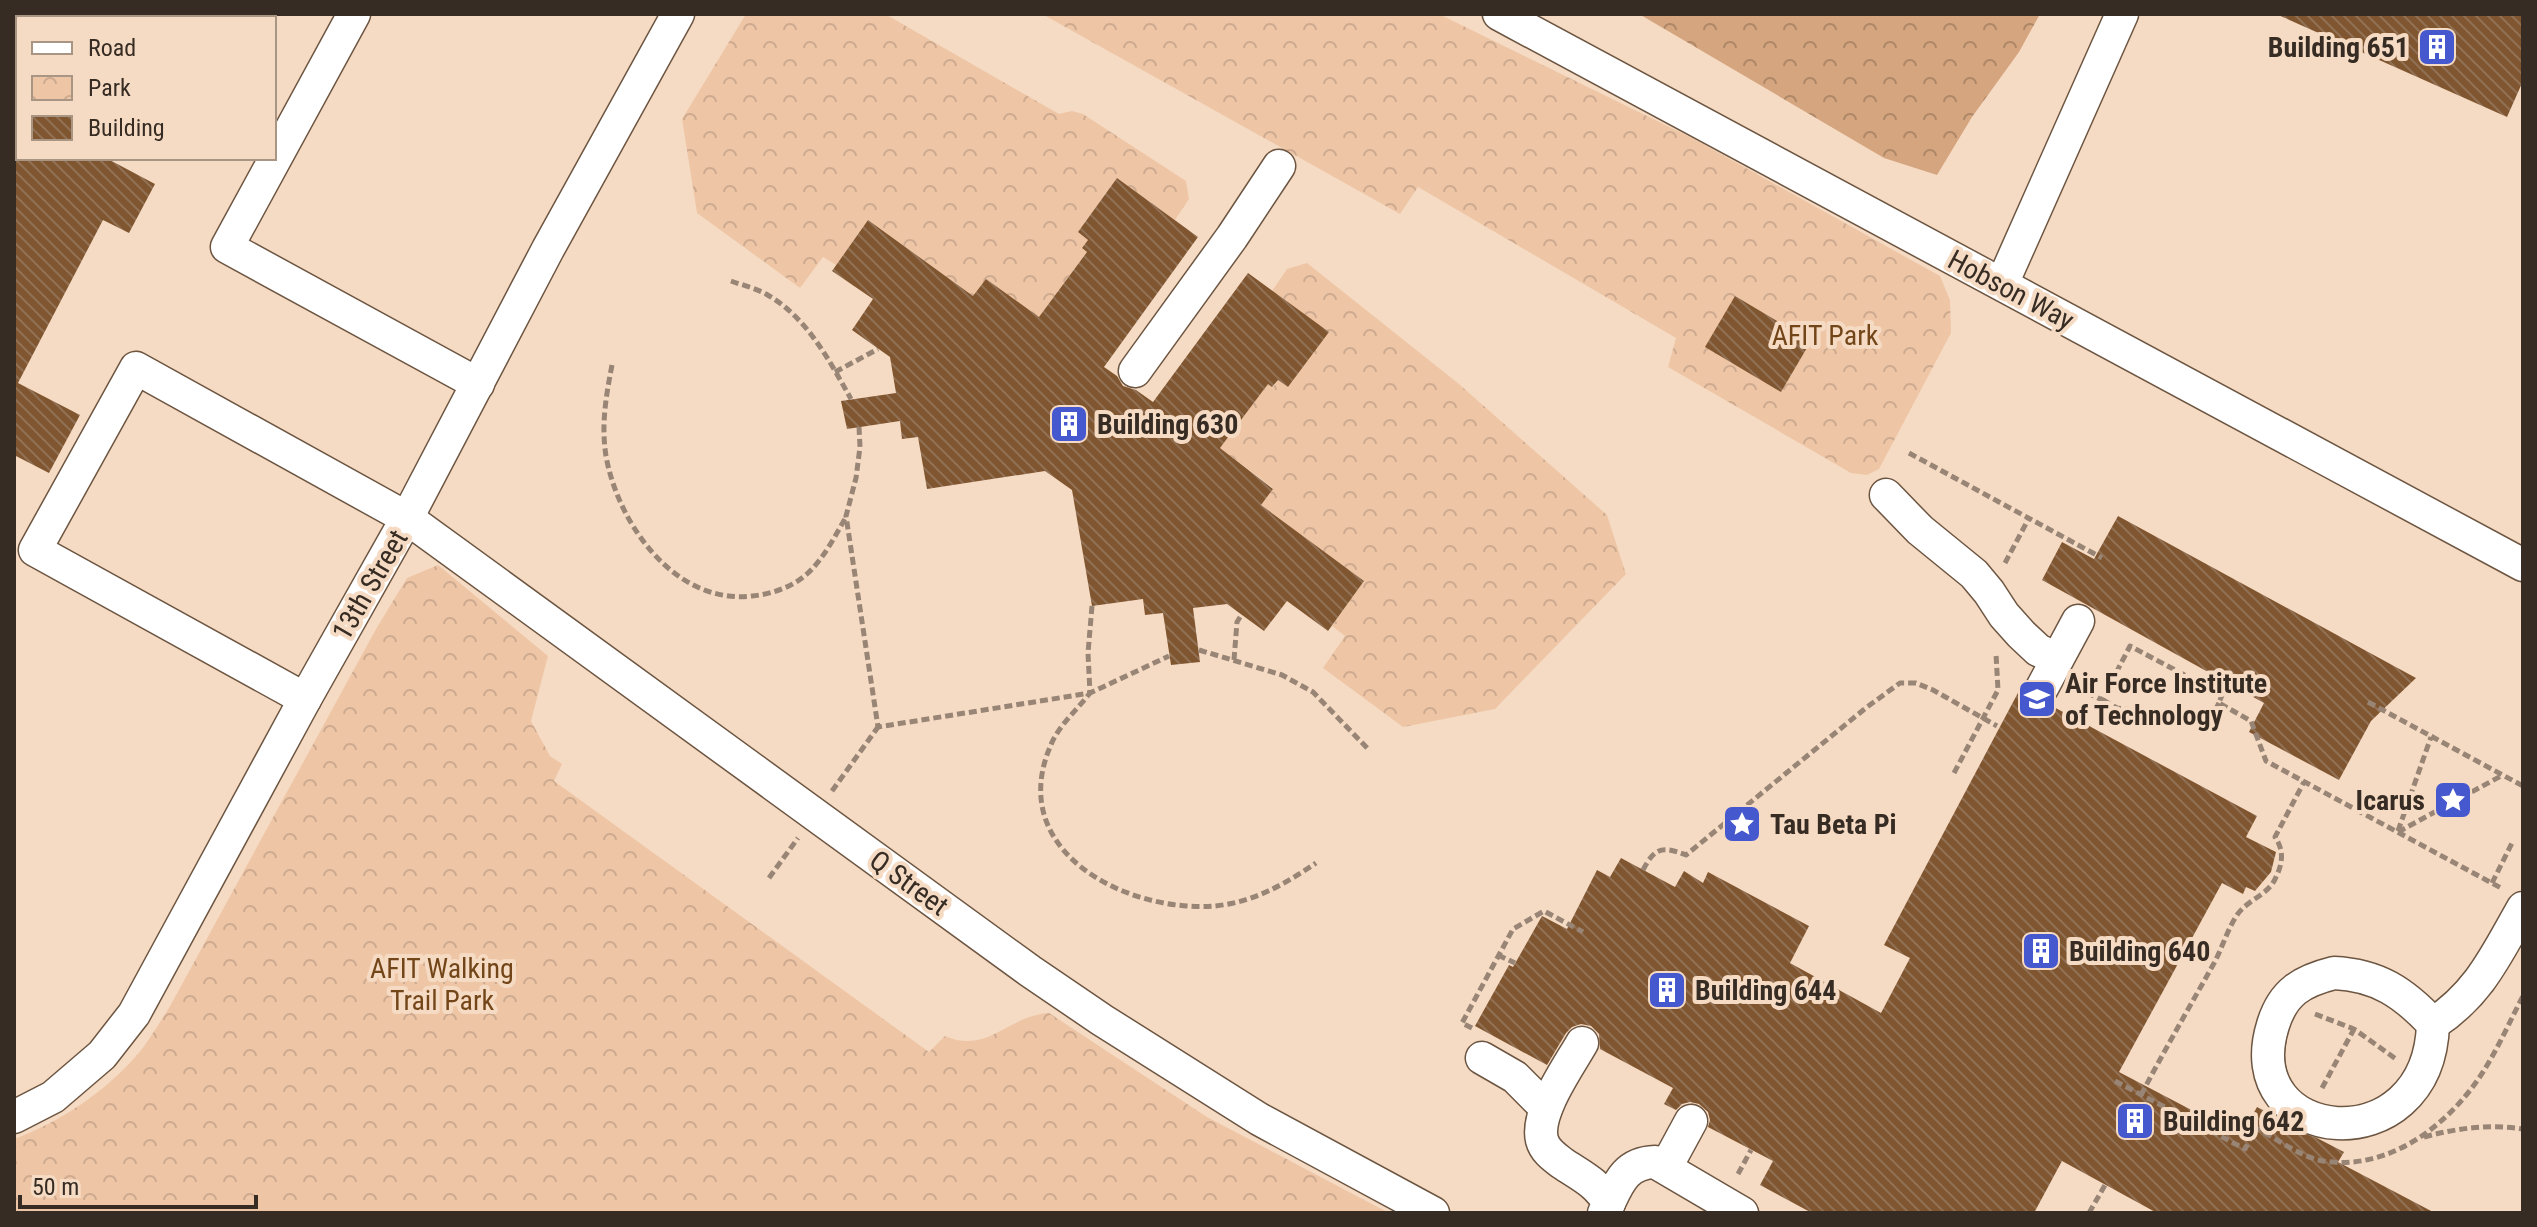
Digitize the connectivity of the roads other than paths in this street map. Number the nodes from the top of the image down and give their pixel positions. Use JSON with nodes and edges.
{"nodes":[{"id":1,"x":354,"y":14,"type":"edge"},
{"id":2,"x":1499,"y":14,"type":"edge"},
{"id":3,"x":2122,"y":14,"type":"edge"},
{"id":4,"x":665,"y":18,"type":"edge"},
{"id":5,"x":276,"y":157,"type":"edge"},
{"id":6,"x":274,"y":160,"type":"edge"},
{"id":7,"x":1279,"y":166,"type":"dead end"},
{"id":8,"x":2002,"y":284,"type":"junction"},
{"id":9,"x":1135,"y":371,"type":"dead end"},
{"id":10,"x":478,"y":384,"type":"junction"},
{"id":11,"x":1886,"y":495,"type":"dead end"},
{"id":12,"x":407,"y":518,"type":"junction"},
{"id":13,"x":2523,"y":565,"type":"edge"},
{"id":14,"x":2078,"y":621,"type":"dead end"},
{"id":15,"x":305,"y":699,"type":"junction"},
{"id":16,"x":2517,"y":901,"type":"edge"},
{"id":17,"x":2433,"y":1024,"type":"junction"},
{"id":18,"x":1582,"y":1043,"type":"dead end"},
{"id":19,"x":1499,"y":1058,"type":"dead end"},
{"id":20,"x":1546,"y":1108,"type":"junction"},
{"id":21,"x":14,"y":1117,"type":"edge"},
{"id":22,"x":1691,"y":1121,"type":"dead end"},
{"id":23,"x":1666,"y":1167,"type":"junction"},
{"id":24,"x":1607,"y":1208,"type":"edge"},
{"id":25,"x":1433,"y":1213,"type":"edge"},
{"id":26,"x":1742,"y":1213,"type":"edge"}],
"edges":[{"from":1,"to":5,"type":"street"},
{"from":2,"to":8,"type":"street","name":"Hobson Way"},
{"from":3,"to":8,"type":"street"},
{"from":4,"to":10,"type":"street","name":"13th Street"},
{"from":6,"to":10,"type":"street"},
{"from":7,"to":9,"type":"street"},
{"from":8,"to":13,"type":"street","name":"Hobson Way"},
{"from":10,"to":12,"type":"street","name":"13th Street"},
{"from":11,"to":14,"type":"street"},
{"from":12,"to":15,"type":"street","name":"13th Street"},
{"from":12,"to":15,"type":"street","name":"Q Street"},
{"from":12,"to":25,"type":"street","name":"Q Street"},
{"from":15,"to":21,"type":"street","name":"13th Street"},
{"from":16,"to":17,"type":"street"},
{"from":17,"to":17,"type":"street"},
{"from":18,"to":20,"type":"street"},
{"from":19,"to":20,"type":"street"},
{"from":20,"to":24,"type":"street"},
{"from":22,"to":23,"type":"street"},
{"from":23,"to":24,"type":"street"},
{"from":23,"to":26,"type":"street"}]}
